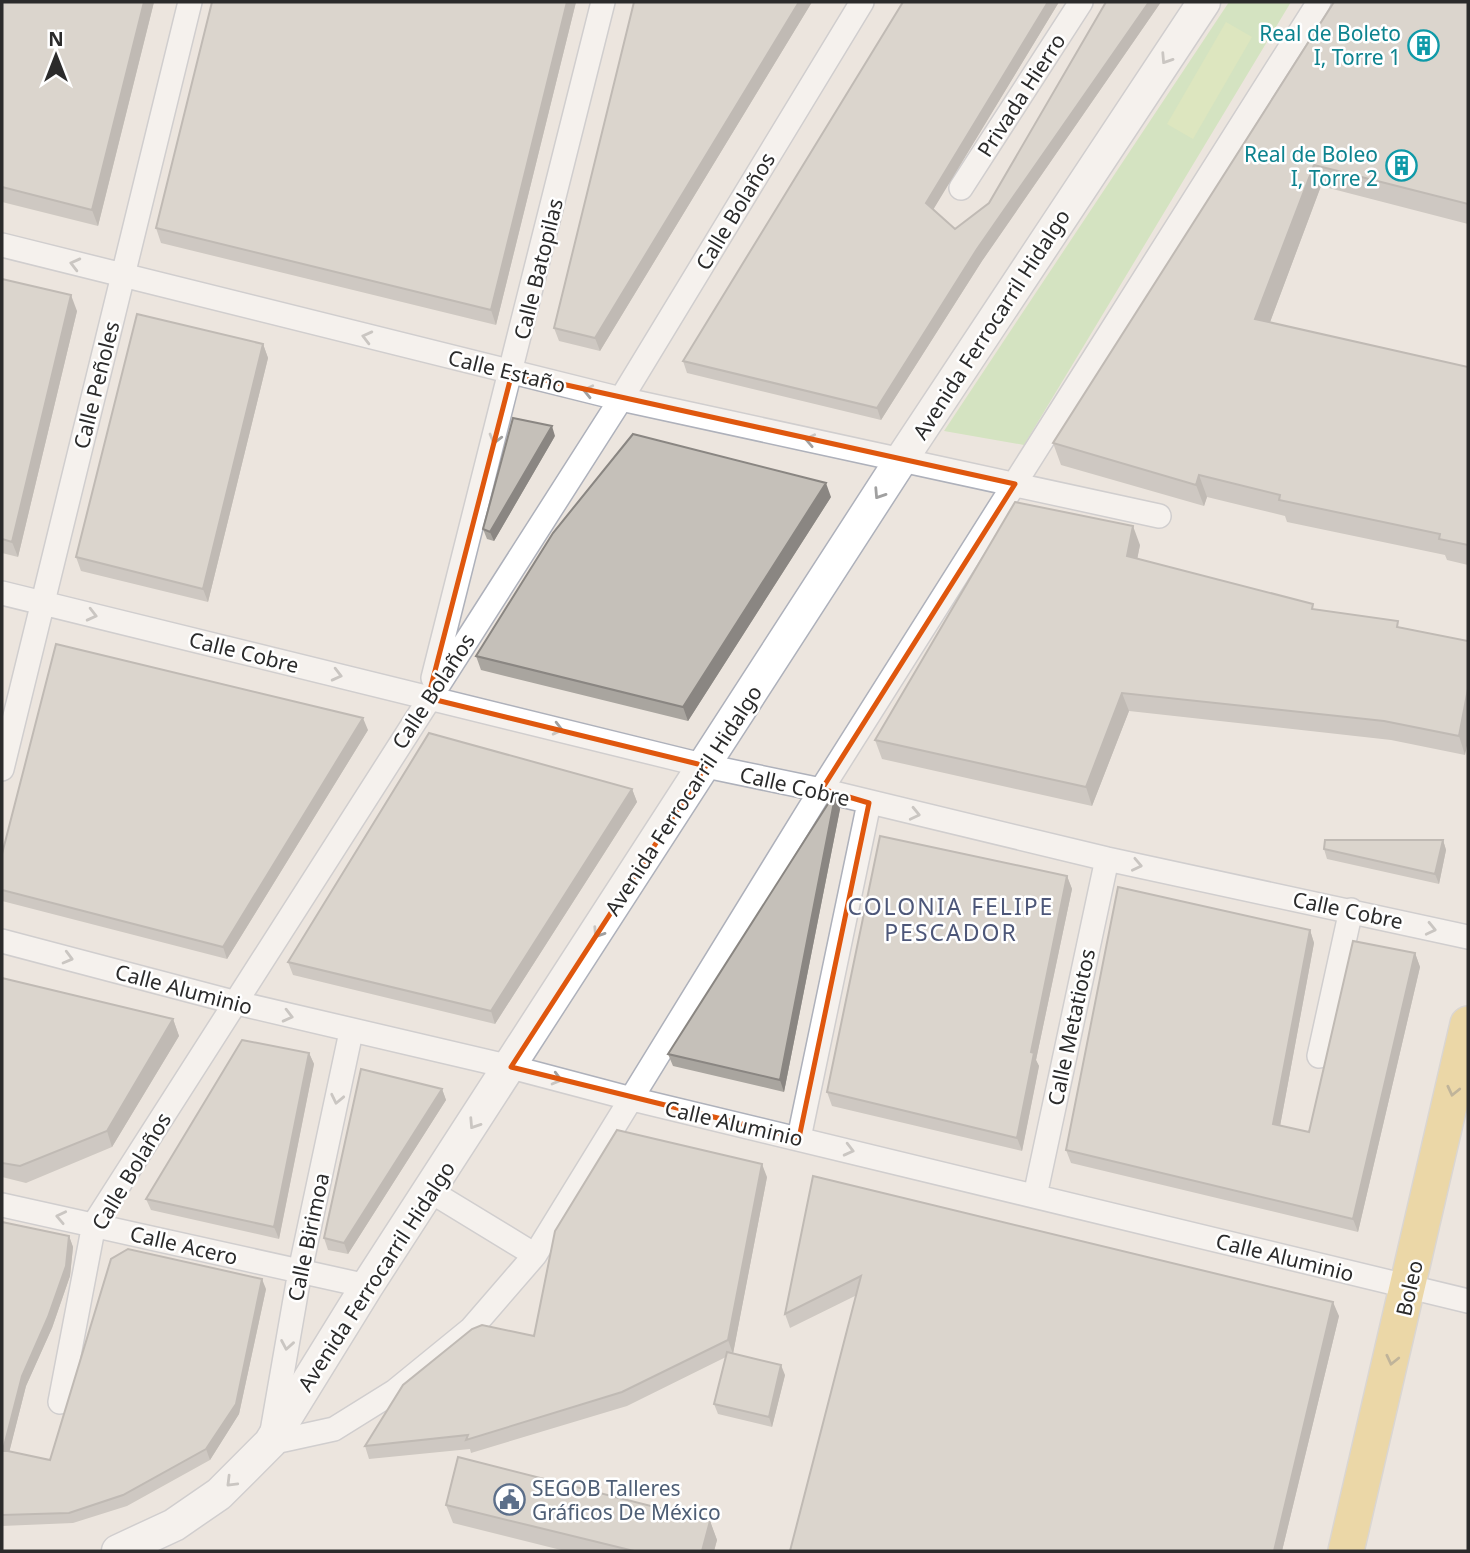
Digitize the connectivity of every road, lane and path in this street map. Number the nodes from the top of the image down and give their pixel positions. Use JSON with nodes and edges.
{"nodes":[{"id":1,"x":190,"y":2,"type":"edge"},
{"id":2,"x":603,"y":2,"type":"edge"},
{"id":3,"x":862,"y":2,"type":"edge"},
{"id":4,"x":1081,"y":2,"type":"edge"},
{"id":5,"x":1204,"y":2,"type":"edge"},
{"id":6,"x":1319,"y":2,"type":"edge"},
{"id":7,"x":961,"y":188,"type":"dead end"},
{"id":8,"x":2,"y":245,"type":"edge"},
{"id":9,"x":123,"y":276,"type":"junction"},
{"id":10,"x":512,"y":373,"type":"junction"},
{"id":11,"x":621,"y":399,"type":"junction"},
{"id":12,"x":901,"y":460,"type":"junction"},
{"id":13,"x":1015,"y":484,"type":"junction"},
{"id":14,"x":1159,"y":516,"type":"dead end"},
{"id":15,"x":2,"y":593,"type":"edge"},
{"id":16,"x":43,"y":603,"type":"junction"},
{"id":17,"x":428,"y":698,"type":"junction"},
{"id":18,"x":706,"y":766,"type":"junction"},
{"id":19,"x":2,"y":769,"type":"edge"},
{"id":20,"x":821,"y":790,"type":"junction"},
{"id":21,"x":869,"y":803,"type":"junction"},
{"id":22,"x":1107,"y":859,"type":"junction"},
{"id":23,"x":1351,"y":910,"type":"junction"},
{"id":24,"x":1468,"y":937,"type":"edge"},
{"id":25,"x":2,"y":941,"type":"edge"},
{"id":26,"x":237,"y":1003,"type":"junction"},
{"id":27,"x":1468,"y":1024,"type":"edge"},
{"id":28,"x":351,"y":1032,"type":"junction"},
{"id":29,"x":1319,"y":1056,"type":"dead end"},
{"id":30,"x":511,"y":1067,"type":"junction"},
{"id":31,"x":632,"y":1099,"type":"junction"},
{"id":32,"x":799,"y":1138,"type":"junction"},
{"id":33,"x":430,"y":1191,"type":"junction"},
{"id":34,"x":1035,"y":1196,"type":"junction"},
{"id":35,"x":2,"y":1205,"type":"edge"},
{"id":36,"x":94,"y":1224,"type":"junction"},
{"id":37,"x":535,"y":1255,"type":"junction"},
{"id":38,"x":300,"y":1272,"type":"junction"},
{"id":39,"x":367,"y":1286,"type":"junction"},
{"id":40,"x":1410,"y":1287,"type":"junction"},
{"id":41,"x":1468,"y":1301,"type":"edge"},
{"id":42,"x":60,"y":1402,"type":"dead end"},
{"id":43,"x":270,"y":1443,"type":"junction"},
{"id":44,"x":118,"y":1551,"type":"edge"},
{"id":45,"x":1346,"y":1551,"type":"edge"}],
"edges":[{"from":1,"to":9,"type":"street","name":"Calle Peñoles"},
{"from":2,"to":10,"type":"street","name":"Calle Batopilas"},
{"from":3,"to":11,"type":"street","name":"Calle Bolaños"},
{"from":4,"to":7,"type":"street","name":"Privada Hierro"},
{"from":5,"to":12,"type":"main road","name":"Avenida Ferrocarril Hidalgo","one_way":true},
{"from":6,"to":13,"type":"street"},
{"from":9,"to":8,"type":"street","name":"Calle Estaño","one_way":true},
{"from":10,"to":9,"type":"street","name":"Calle Estaño","one_way":true},
{"from":9,"to":16,"type":"street","name":"Calle Peñoles"},
{"from":11,"to":10,"type":"street","name":"Calle Estaño","one_way":true},
{"from":10,"to":17,"type":"street","name":"Calle Batopilas","one_way":true},
{"from":12,"to":11,"type":"street","name":"Calle Estaño","one_way":true},
{"from":11,"to":17,"type":"street","name":"Calle Bolaños"},
{"from":12,"to":13,"type":"street","name":"Calle Estaño"},
{"from":12,"to":18,"type":"main road","name":"Avenida Ferrocarril Hidalgo","one_way":true},
{"from":13,"to":14,"type":"street","name":"Calle Estaño"},
{"from":13,"to":20,"type":"street"},
{"from":15,"to":16,"type":"street","name":"Calle Cobre"},
{"from":16,"to":17,"type":"street","name":"Calle Cobre","one_way":true},
{"from":16,"to":19,"type":"street","name":"Calle Peñoles"},
{"from":17,"to":18,"type":"street","name":"Calle Cobre","one_way":true},
{"from":17,"to":26,"type":"street","name":"Calle Bolaños"},
{"from":18,"to":20,"type":"street","name":"Calle Cobre"},
{"from":18,"to":30,"type":"main road","name":"Avenida Ferrocarril Hidalgo","one_way":true},
{"from":20,"to":21,"type":"street","name":"Calle Cobre"},
{"from":20,"to":31,"type":"street"},
{"from":21,"to":22,"type":"street","name":"Calle Cobre","one_way":true},
{"from":21,"to":32,"type":"street"},
{"from":22,"to":23,"type":"street","name":"Calle Cobre","one_way":true},
{"from":22,"to":34,"type":"street","name":"Calle Metatiotos"},
{"from":23,"to":24,"type":"street","name":"Calle Cobre","one_way":true},
{"from":23,"to":29,"type":"street"},
{"from":25,"to":26,"type":"street","name":"Calle Aluminio","one_way":true},
{"from":26,"to":28,"type":"street","name":"Calle Aluminio","one_way":true},
{"from":26,"to":36,"type":"street","name":"Calle Bolaños"},
{"from":27,"to":40,"type":"main road","name":"Boleo","one_way":true},
{"from":28,"to":30,"type":"street","name":"Calle Aluminio"},
{"from":28,"to":38,"type":"street","name":"Calle Birimoa","one_way":true},
{"from":30,"to":31,"type":"street","name":"Calle Aluminio","one_way":true},
{"from":30,"to":33,"type":"main road","name":"Avenida Ferrocarril Hidalgo","one_way":true},
{"from":31,"to":32,"type":"street","name":"Calle Aluminio"},
{"from":31,"to":37,"type":"street"},
{"from":32,"to":34,"type":"street","name":"Calle Aluminio","one_way":true},
{"from":33,"to":37,"type":"street"},
{"from":33,"to":39,"type":"main road","name":"Avenida Ferrocarril Hidalgo"},
{"from":34,"to":40,"type":"street","name":"Calle Aluminio"},
{"from":36,"to":35,"type":"street","name":"Calle Acero","one_way":true},
{"from":36,"to":38,"type":"street","name":"Calle Acero"},
{"from":36,"to":42,"type":"street","name":"Calle Bolaños"},
{"from":37,"to":43,"type":"street"},
{"from":38,"to":39,"type":"street","name":"Calle Acero"},
{"from":38,"to":43,"type":"street","name":"Calle Birimoa","one_way":true},
{"from":39,"to":43,"type":"main road","name":"Avenida Ferrocarril Hidalgo"},
{"from":40,"to":41,"type":"street","name":"Calle Aluminio"},
{"from":40,"to":45,"type":"main road","name":"Boleo","one_way":true},
{"from":43,"to":44,"type":"main road","name":"Avenida Ferrocarril Hidalgo","one_way":true}]}
